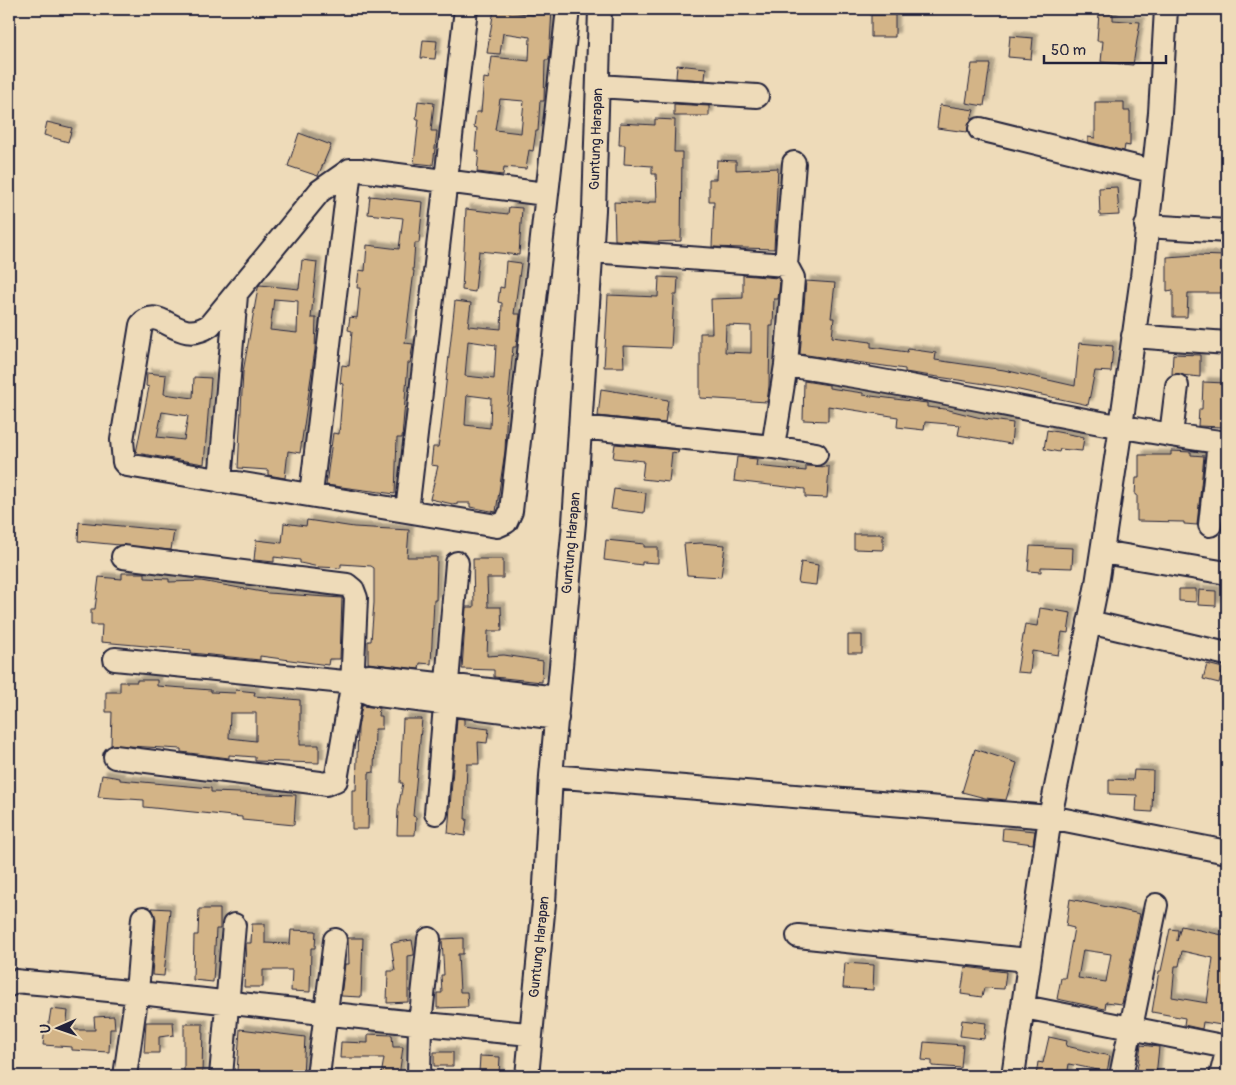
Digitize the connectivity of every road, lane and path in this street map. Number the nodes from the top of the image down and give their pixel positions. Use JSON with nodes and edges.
{"nodes":[{"id":1,"x":466,"y":9,"type":"edge"},
{"id":2,"x":568,"y":9,"type":"edge"},
{"id":3,"x":600,"y":9,"type":"edge"},
{"id":4,"x":1166,"y":9,"type":"edge"},
{"id":5,"x":598,"y":86,"type":"junction"},
{"id":6,"x":756,"y":96,"type":"dead end"},
{"id":7,"x":980,"y":130,"type":"dead end"},
{"id":8,"x":794,"y":163,"type":"dead end"},
{"id":9,"x":350,"y":170,"type":"junction"},
{"id":10,"x":1152,"y":171,"type":"junction"},
{"id":11,"x":446,"y":180,"type":"junction"},
{"id":12,"x":545,"y":194,"type":"junction"},
{"id":13,"x":1146,"y":226,"type":"junction"},
{"id":14,"x":1227,"y":231,"type":"edge"},
{"id":15,"x":591,"y":251,"type":"junction"},
{"id":16,"x":786,"y":265,"type":"junction"},
{"id":17,"x":236,"y":295,"type":"junction"},
{"id":18,"x":1133,"y":336,"type":"junction"},
{"id":19,"x":1227,"y":343,"type":"edge"},
{"id":20,"x":786,"y":364,"type":"junction"},
{"id":21,"x":1177,"y":386,"type":"dead end"},
{"id":22,"x":1121,"y":426,"type":"junction"},
{"id":23,"x":580,"y":427,"type":"junction"},
{"id":24,"x":1171,"y":436,"type":"junction"},
{"id":25,"x":1223,"y":442,"type":"edge"},
{"id":26,"x":773,"y":447,"type":"junction"},
{"id":27,"x":816,"y":454,"type":"dead end"},
{"id":28,"x":220,"y":481,"type":"junction"},
{"id":29,"x":311,"y":494,"type":"junction"},
{"id":30,"x":407,"y":511,"type":"junction"},
{"id":31,"x":1210,"y":524,"type":"dead end"},
{"id":32,"x":1102,"y":552,"type":"junction"},
{"id":33,"x":123,"y":557,"type":"dead end"},
{"id":34,"x":457,"y":563,"type":"dead end"},
{"id":35,"x":1227,"y":573,"type":"edge"},
{"id":36,"x":1089,"y":622,"type":"junction"},
{"id":37,"x":1227,"y":654,"type":"edge"},
{"id":38,"x":116,"y":659,"type":"dead end"},
{"id":39,"x":349,"y":683,"type":"junction"},
{"id":40,"x":448,"y":694,"type":"junction"},
{"id":41,"x":558,"y":708,"type":"junction"},
{"id":42,"x":115,"y":757,"type":"dead end"},
{"id":43,"x":551,"y":776,"type":"junction"},
{"id":44,"x":436,"y":813,"type":"dead end"},
{"id":45,"x":1050,"y":817,"type":"junction"},
{"id":46,"x":1227,"y":852,"type":"edge"},
{"id":47,"x":1156,"y":905,"type":"dead end"},
{"id":48,"x":143,"y":918,"type":"dead end"},
{"id":49,"x":234,"y":925,"type":"dead end"},
{"id":50,"x":798,"y":936,"type":"dead end"},
{"id":51,"x":429,"y":939,"type":"dead end"},
{"id":52,"x":335,"y":940,"type":"dead end"},
{"id":53,"x":1028,"y":960,"type":"junction"},
{"id":54,"x":9,"y":985,"type":"edge"},
{"id":55,"x":137,"y":992,"type":"junction"},
{"id":56,"x":226,"y":1001,"type":"junction"},
{"id":57,"x":1024,"y":1007,"type":"junction"},
{"id":58,"x":325,"y":1014,"type":"junction"},
{"id":59,"x":420,"y":1024,"type":"junction"},
{"id":60,"x":1131,"y":1027,"type":"junction"},
{"id":61,"x":530,"y":1034,"type":"junction"},
{"id":62,"x":1227,"y":1047,"type":"edge"},
{"id":63,"x":1227,"y":1052,"type":"edge"},
{"id":64,"x":125,"y":1076,"type":"edge"},
{"id":65,"x":220,"y":1076,"type":"edge"},
{"id":66,"x":318,"y":1076,"type":"edge"},
{"id":67,"x":419,"y":1076,"type":"edge"},
{"id":68,"x":527,"y":1076,"type":"edge"},
{"id":69,"x":1013,"y":1076,"type":"edge"},
{"id":70,"x":1120,"y":1076,"type":"edge"},
{"id":71,"x":1221,"y":1076,"type":"edge"}],
"edges":[{"from":1,"to":11,"type":"street"},
{"from":2,"to":12,"type":"street"},
{"from":3,"to":5,"type":"street","name":"Guntung Harapan"},
{"from":4,"to":10,"type":"street"},
{"from":5,"to":6,"type":"street"},
{"from":5,"to":15,"type":"street","name":"Guntung Harapan"},
{"from":7,"to":10,"type":"street"},
{"from":8,"to":16,"type":"street"},
{"from":9,"to":11,"type":"street"},
{"from":9,"to":17,"type":"street"},
{"from":9,"to":29,"type":"street"},
{"from":10,"to":13,"type":"street"},
{"from":11,"to":12,"type":"street"},
{"from":11,"to":30,"type":"street"},
{"from":12,"to":30,"type":"street"},
{"from":13,"to":14,"type":"street"},
{"from":13,"to":18,"type":"street"},
{"from":15,"to":16,"type":"street"},
{"from":15,"to":23,"type":"street","name":"Guntung Harapan"},
{"from":16,"to":20,"type":"street"},
{"from":17,"to":28,"type":"street"},
{"from":17,"to":28,"type":"street"},
{"from":18,"to":19,"type":"street"},
{"from":18,"to":22,"type":"street"},
{"from":20,"to":22,"type":"street"},
{"from":20,"to":26,"type":"street"},
{"from":21,"to":24,"type":"street"},
{"from":22,"to":24,"type":"street"},
{"from":22,"to":32,"type":"street"},
{"from":23,"to":26,"type":"street"},
{"from":23,"to":41,"type":"street","name":"Guntung Harapan"},
{"from":24,"to":25,"type":"street"},
{"from":25,"to":31,"type":"street"},
{"from":26,"to":27,"type":"street"},
{"from":28,"to":29,"type":"street"},
{"from":29,"to":30,"type":"street"},
{"from":32,"to":35,"type":"street"},
{"from":32,"to":36,"type":"street"},
{"from":33,"to":39,"type":"street"},
{"from":34,"to":40,"type":"street"},
{"from":36,"to":37,"type":"street"},
{"from":36,"to":45,"type":"street"},
{"from":38,"to":39,"type":"street"},
{"from":39,"to":40,"type":"street"},
{"from":39,"to":42,"type":"street"},
{"from":40,"to":41,"type":"street"},
{"from":40,"to":44,"type":"street"},
{"from":41,"to":43,"type":"street","name":"Guntung Harapan"},
{"from":43,"to":45,"type":"street"},
{"from":43,"to":61,"type":"street","name":"Guntung Harapan"},
{"from":45,"to":46,"type":"street"},
{"from":45,"to":53,"type":"street"},
{"from":47,"to":60,"type":"street"},
{"from":48,"to":55,"type":"street"},
{"from":49,"to":56,"type":"street"},
{"from":50,"to":53,"type":"street"},
{"from":51,"to":59,"type":"street"},
{"from":52,"to":58,"type":"street"},
{"from":53,"to":57,"type":"street"},
{"from":54,"to":55,"type":"street"},
{"from":55,"to":56,"type":"street"},
{"from":55,"to":64,"type":"street"},
{"from":56,"to":58,"type":"street"},
{"from":56,"to":65,"type":"street"},
{"from":57,"to":60,"type":"street"},
{"from":57,"to":69,"type":"street"},
{"from":58,"to":59,"type":"street"},
{"from":58,"to":66,"type":"street"},
{"from":59,"to":61,"type":"street"},
{"from":59,"to":67,"type":"street"},
{"from":60,"to":62,"type":"street"},
{"from":60,"to":70,"type":"street"},
{"from":61,"to":68,"type":"street","name":"Guntung Harapan"},
{"from":63,"to":71,"type":"street"}]}
